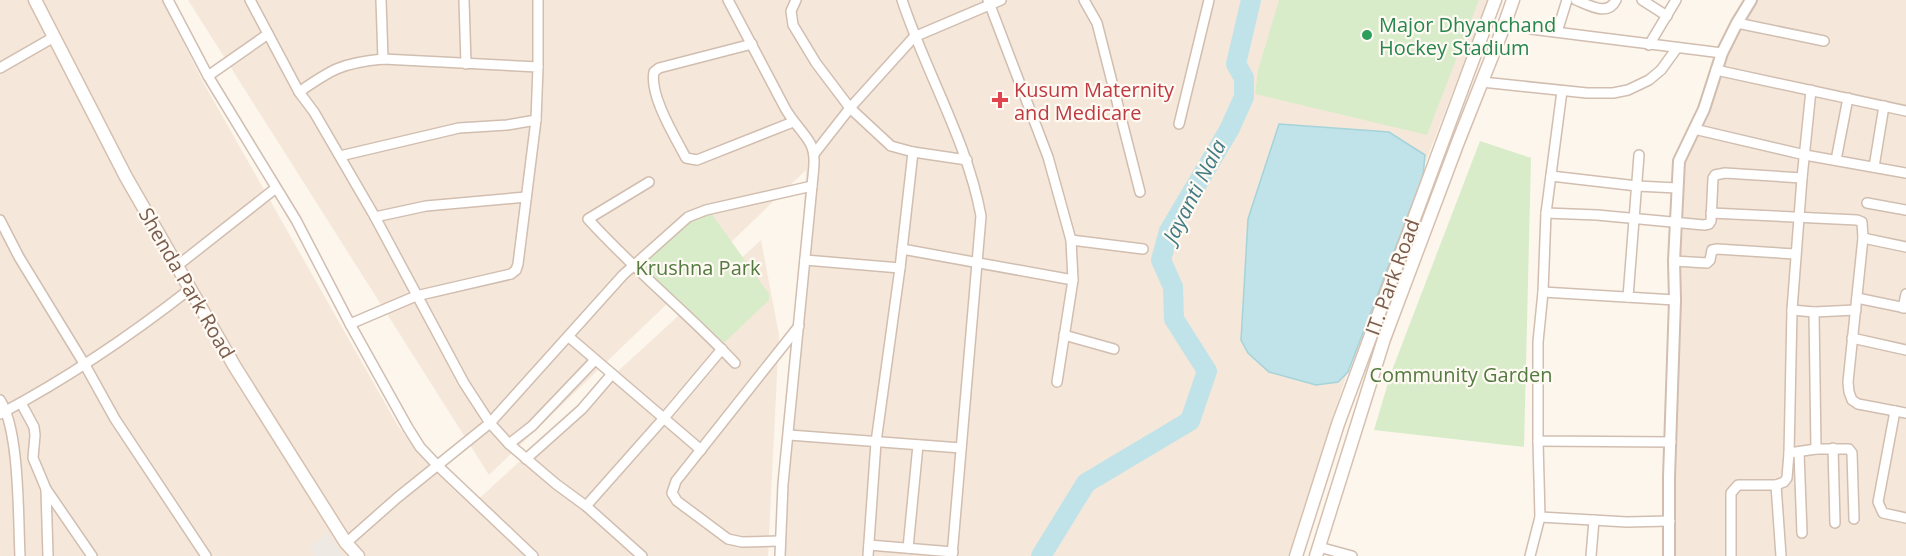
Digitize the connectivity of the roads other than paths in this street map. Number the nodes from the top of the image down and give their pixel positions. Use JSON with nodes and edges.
{"nodes":[{"id":1,"x":35,"y":0,"type":"edge"},
{"id":2,"x":168,"y":0,"type":"edge"},
{"id":3,"x":250,"y":0,"type":"edge"},
{"id":4,"x":381,"y":0,"type":"edge"},
{"id":5,"x":464,"y":0,"type":"edge"},
{"id":6,"x":538,"y":0,"type":"edge"},
{"id":7,"x":728,"y":0,"type":"edge"},
{"id":8,"x":796,"y":0,"type":"edge"},
{"id":9,"x":902,"y":0,"type":"edge"},
{"id":10,"x":1001,"y":0,"type":"edge"},
{"id":11,"x":1084,"y":0,"type":"edge"},
{"id":12,"x":1209,"y":0,"type":"edge"},
{"id":13,"x":1495,"y":0,"type":"edge"},
{"id":14,"x":1513,"y":0,"type":"edge"},
{"id":15,"x":1568,"y":0,"type":"edge"},
{"id":16,"x":1576,"y":0,"type":"edge"},
{"id":17,"x":1616,"y":0,"type":"edge"},
{"id":18,"x":1642,"y":0,"type":"edge"},
{"id":19,"x":1676,"y":0,"type":"edge"},
{"id":20,"x":1751,"y":0,"type":"edge"},
{"id":21,"x":989,"y":2,"type":"edge"},
{"id":22,"x":1667,"y":16,"type":"junction"},
{"id":23,"x":1737,"y":23,"type":"junction"},
{"id":24,"x":1531,"y":29,"type":"dead end"},
{"id":25,"x":1557,"y":32,"type":"junction"},
{"id":26,"x":268,"y":34,"type":"junction"},
{"id":27,"x":54,"y":37,"type":"junction"},
{"id":28,"x":914,"y":38,"type":"junction"},
{"id":29,"x":1824,"y":41,"type":"dead end"},
{"id":30,"x":752,"y":44,"type":"junction"},
{"id":31,"x":1649,"y":45,"type":"junction"},
{"id":32,"x":1677,"y":48,"type":"junction"},
{"id":33,"x":1722,"y":53,"type":"junction"},
{"id":34,"x":383,"y":59,"type":"junction"},
{"id":35,"x":466,"y":64,"type":"junction"},
{"id":36,"x":538,"y":67,"type":"junction"},
{"id":37,"x":0,"y":68,"type":"edge"},
{"id":38,"x":1716,"y":70,"type":"junction"},
{"id":39,"x":208,"y":76,"type":"junction"},
{"id":40,"x":1482,"y":82,"type":"junction"},
{"id":41,"x":1811,"y":90,"type":"junction"},
{"id":42,"x":1562,"y":91,"type":"junction"},
{"id":43,"x":299,"y":92,"type":"junction"},
{"id":44,"x":1848,"y":98,"type":"junction"},
{"id":45,"x":1884,"y":106,"type":"junction"},
{"id":46,"x":850,"y":108,"type":"junction"},
{"id":47,"x":1906,"y":111,"type":"edge"},
{"id":48,"x":536,"y":120,"type":"junction"},
{"id":49,"x":793,"y":122,"type":"junction"},
{"id":50,"x":1179,"y":123,"type":"dead end"},
{"id":51,"x":1694,"y":129,"type":"junction"},
{"id":52,"x":913,"y":152,"type":"junction"},
{"id":53,"x":814,"y":154,"type":"junction"},
{"id":54,"x":1639,"y":155,"type":"dead end"},
{"id":55,"x":1805,"y":155,"type":"junction"},
{"id":56,"x":340,"y":156,"type":"junction"},
{"id":57,"x":967,"y":160,"type":"junction"},
{"id":58,"x":1836,"y":160,"type":"junction"},
{"id":59,"x":1874,"y":167,"type":"junction"},
{"id":60,"x":1906,"y":172,"type":"edge"},
{"id":61,"x":1551,"y":176,"type":"junction"},
{"id":62,"x":1802,"y":178,"type":"junction"},
{"id":63,"x":649,"y":182,"type":"dead end"},
{"id":64,"x":812,"y":186,"type":"junction"},
{"id":65,"x":1637,"y":186,"type":"junction"},
{"id":66,"x":276,"y":188,"type":"junction"},
{"id":67,"x":1677,"y":188,"type":"junction"},
{"id":68,"x":1140,"y":192,"type":"dead end"},
{"id":69,"x":526,"y":197,"type":"junction"},
{"id":70,"x":1867,"y":203,"type":"dead end"},
{"id":71,"x":1906,"y":210,"type":"edge"},
{"id":72,"x":1546,"y":213,"type":"junction"},
{"id":73,"x":1711,"y":213,"type":"junction"},
{"id":74,"x":1800,"y":216,"type":"junction"},
{"id":75,"x":375,"y":217,"type":"junction"},
{"id":76,"x":1633,"y":219,"type":"junction"},
{"id":77,"x":0,"y":220,"type":"edge"},
{"id":78,"x":1675,"y":224,"type":"junction"},
{"id":79,"x":1863,"y":238,"type":"junction"},
{"id":80,"x":1071,"y":240,"type":"junction"},
{"id":81,"x":1906,"y":248,"type":"edge"},
{"id":82,"x":902,"y":249,"type":"junction"},
{"id":83,"x":1143,"y":249,"type":"dead end"},
{"id":84,"x":1796,"y":254,"type":"junction"},
{"id":85,"x":806,"y":260,"type":"junction"},
{"id":86,"x":1674,"y":261,"type":"junction"},
{"id":87,"x":976,"y":263,"type":"junction"},
{"id":88,"x":177,"y":266,"type":"junction"},
{"id":89,"x":633,"y":266,"type":"junction"},
{"id":90,"x":900,"y":268,"type":"junction"},
{"id":91,"x":1073,"y":280,"type":"junction"},
{"id":92,"x":190,"y":289,"type":"junction"},
{"id":93,"x":1544,"y":292,"type":"junction"},
{"id":94,"x":1906,"y":294,"type":"edge"},
{"id":95,"x":416,"y":296,"type":"junction"},
{"id":96,"x":1628,"y":297,"type":"junction"},
{"id":97,"x":1857,"y":298,"type":"junction"},
{"id":98,"x":1675,"y":300,"type":"junction"},
{"id":99,"x":1904,"y":308,"type":"edge"},
{"id":100,"x":1792,"y":310,"type":"junction"},
{"id":101,"x":1856,"y":310,"type":"junction"},
{"id":102,"x":1814,"y":312,"type":"junction"},
{"id":103,"x":350,"y":324,"type":"junction"},
{"id":104,"x":799,"y":326,"type":"junction"},
{"id":105,"x":1064,"y":335,"type":"junction"},
{"id":106,"x":569,"y":337,"type":"junction"},
{"id":107,"x":1852,"y":338,"type":"junction"},
{"id":108,"x":722,"y":349,"type":"junction"},
{"id":109,"x":1114,"y":349,"type":"dead end"},
{"id":110,"x":1906,"y":350,"type":"edge"},
{"id":111,"x":595,"y":360,"type":"junction"},
{"id":112,"x":735,"y":363,"type":"dead end"},
{"id":113,"x":85,"y":365,"type":"junction"},
{"id":114,"x":612,"y":374,"type":"junction"},
{"id":115,"x":1057,"y":382,"type":"dead end"},
{"id":116,"x":0,"y":400,"type":"edge"},
{"id":117,"x":21,"y":403,"type":"junction"},
{"id":118,"x":1895,"y":411,"type":"junction"},
{"id":119,"x":3,"y":412,"type":"edge"},
{"id":120,"x":1906,"y":413,"type":"edge"},
{"id":121,"x":664,"y":418,"type":"junction"},
{"id":122,"x":490,"y":423,"type":"junction"},
{"id":123,"x":789,"y":435,"type":"junction"},
{"id":124,"x":1538,"y":441,"type":"junction"},
{"id":125,"x":876,"y":442,"type":"junction"},
{"id":126,"x":1671,"y":442,"type":"junction"},
{"id":127,"x":509,"y":444,"type":"junction"},
{"id":128,"x":918,"y":445,"type":"junction"},
{"id":129,"x":961,"y":448,"type":"junction"},
{"id":130,"x":1833,"y":448,"type":"junction"},
{"id":131,"x":1816,"y":449,"type":"junction"},
{"id":132,"x":702,"y":450,"type":"junction"},
{"id":133,"x":1794,"y":452,"type":"junction"},
{"id":134,"x":526,"y":459,"type":"junction"},
{"id":135,"x":437,"y":465,"type":"junction"},
{"id":136,"x":1776,"y":484,"type":"junction"},
{"id":137,"x":46,"y":489,"type":"junction"},
{"id":138,"x":586,"y":506,"type":"junction"},
{"id":139,"x":1540,"y":518,"type":"junction"},
{"id":140,"x":1906,"y":518,"type":"edge"},
{"id":141,"x":1854,"y":519,"type":"dead end"},
{"id":142,"x":1594,"y":520,"type":"junction"},
{"id":143,"x":1670,"y":521,"type":"junction"},
{"id":144,"x":1835,"y":523,"type":"dead end"},
{"id":145,"x":1802,"y":533,"type":"dead end"},
{"id":146,"x":780,"y":541,"type":"junction"},
{"id":147,"x":346,"y":543,"type":"junction"},
{"id":148,"x":868,"y":545,"type":"junction"},
{"id":149,"x":908,"y":548,"type":"junction"},
{"id":150,"x":1318,"y":551,"type":"edge"},
{"id":151,"x":953,"y":554,"type":"edge"},
{"id":152,"x":20,"y":556,"type":"edge"},
{"id":153,"x":48,"y":556,"type":"edge"},
{"id":154,"x":92,"y":556,"type":"edge"},
{"id":155,"x":206,"y":556,"type":"edge"},
{"id":156,"x":358,"y":556,"type":"edge"},
{"id":157,"x":532,"y":556,"type":"edge"},
{"id":158,"x":642,"y":556,"type":"edge"},
{"id":159,"x":780,"y":556,"type":"edge"},
{"id":160,"x":868,"y":556,"type":"edge"},
{"id":161,"x":1296,"y":556,"type":"edge"},
{"id":162,"x":1352,"y":556,"type":"edge"},
{"id":163,"x":1530,"y":556,"type":"edge"},
{"id":164,"x":1592,"y":556,"type":"edge"},
{"id":165,"x":1669,"y":556,"type":"edge"},
{"id":166,"x":1731,"y":556,"type":"edge"},
{"id":167,"x":1781,"y":556,"type":"edge"}],
"edges":[{"from":1,"to":27,"type":"main road","name":"Shenda Park Road"},
{"from":2,"to":39,"type":"street"},
{"from":3,"to":26,"type":"street"},
{"from":4,"to":34,"type":"street"},
{"from":5,"to":35,"type":"street"},
{"from":6,"to":36,"type":"street"},
{"from":7,"to":30,"type":"street"},
{"from":8,"to":46,"type":"street"},
{"from":9,"to":28,"type":"street"},
{"from":10,"to":21,"type":"street"},
{"from":11,"to":68,"type":"street"},
{"from":12,"to":50,"type":"street"},
{"from":13,"to":161,"type":"main road","name":"IT. Park Road"},
{"from":14,"to":40,"type":"main road","name":"IT. Park Road"},
{"from":15,"to":25,"type":"street"},
{"from":16,"to":17,"type":"street"},
{"from":18,"to":22,"type":"street"},
{"from":19,"to":22,"type":"street"},
{"from":20,"to":23,"type":"street"},
{"from":21,"to":28,"type":"street"},
{"from":21,"to":80,"type":"street"},
{"from":22,"to":31,"type":"street"},
{"from":23,"to":29,"type":"street"},
{"from":23,"to":33,"type":"street"},
{"from":24,"to":25,"type":"street"},
{"from":25,"to":31,"type":"street"},
{"from":26,"to":39,"type":"street"},
{"from":26,"to":43,"type":"street"},
{"from":27,"to":37,"type":"street"},
{"from":27,"to":88,"type":"main road","name":"Shenda Park Road"},
{"from":28,"to":46,"type":"street"},
{"from":28,"to":57,"type":"street"},
{"from":30,"to":49,"type":"street"},
{"from":30,"to":49,"type":"street"},
{"from":31,"to":32,"type":"street"},
{"from":32,"to":33,"type":"street"},
{"from":32,"to":42,"type":"street"},
{"from":33,"to":38,"type":"street"},
{"from":34,"to":35,"type":"street"},
{"from":34,"to":43,"type":"street"},
{"from":35,"to":36,"type":"street"},
{"from":36,"to":48,"type":"street"},
{"from":38,"to":41,"type":"street"},
{"from":38,"to":51,"type":"street"},
{"from":39,"to":66,"type":"street"},
{"from":40,"to":42,"type":"street"},
{"from":40,"to":150,"type":"main road","name":"IT. Park Road"},
{"from":41,"to":44,"type":"street"},
{"from":41,"to":55,"type":"street"},
{"from":42,"to":61,"type":"street"},
{"from":43,"to":56,"type":"street"},
{"from":44,"to":45,"type":"street"},
{"from":44,"to":58,"type":"street"},
{"from":45,"to":47,"type":"street"},
{"from":45,"to":59,"type":"street"},
{"from":46,"to":52,"type":"street"},
{"from":46,"to":53,"type":"street"},
{"from":48,"to":56,"type":"street"},
{"from":48,"to":69,"type":"street"},
{"from":49,"to":53,"type":"street"},
{"from":51,"to":55,"type":"street"},
{"from":51,"to":67,"type":"street"},
{"from":52,"to":57,"type":"street"},
{"from":52,"to":82,"type":"street"},
{"from":53,"to":64,"type":"street"},
{"from":54,"to":65,"type":"street"},
{"from":55,"to":58,"type":"street"},
{"from":55,"to":62,"type":"street"},
{"from":56,"to":75,"type":"street"},
{"from":57,"to":87,"type":"street"},
{"from":58,"to":59,"type":"street"},
{"from":59,"to":60,"type":"street"},
{"from":61,"to":65,"type":"street"},
{"from":61,"to":72,"type":"street"},
{"from":62,"to":73,"type":"street"},
{"from":62,"to":74,"type":"street"},
{"from":63,"to":89,"type":"street"},
{"from":64,"to":85,"type":"street"},
{"from":64,"to":89,"type":"street"},
{"from":65,"to":67,"type":"street"},
{"from":65,"to":76,"type":"street"},
{"from":66,"to":88,"type":"street"},
{"from":66,"to":103,"type":"street"},
{"from":67,"to":78,"type":"street"},
{"from":69,"to":75,"type":"street"},
{"from":69,"to":95,"type":"street"},
{"from":70,"to":71,"type":"street"},
{"from":72,"to":76,"type":"street"},
{"from":72,"to":93,"type":"street"},
{"from":73,"to":74,"type":"street"},
{"from":73,"to":78,"type":"street"},
{"from":74,"to":79,"type":"street"},
{"from":74,"to":84,"type":"street"},
{"from":75,"to":95,"type":"street"},
{"from":76,"to":78,"type":"street"},
{"from":76,"to":96,"type":"street"},
{"from":77,"to":113,"type":"street"},
{"from":78,"to":86,"type":"street"},
{"from":79,"to":81,"type":"street"},
{"from":79,"to":97,"type":"street"},
{"from":80,"to":83,"type":"street"},
{"from":80,"to":91,"type":"street"},
{"from":82,"to":87,"type":"street"},
{"from":82,"to":90,"type":"street"},
{"from":84,"to":86,"type":"street"},
{"from":84,"to":100,"type":"street"},
{"from":85,"to":90,"type":"street"},
{"from":85,"to":104,"type":"street"},
{"from":86,"to":98,"type":"street"},
{"from":87,"to":91,"type":"street"},
{"from":87,"to":129,"type":"street"},
{"from":88,"to":92,"type":"main road","name":"Shenda Park Road"},
{"from":89,"to":106,"type":"street"},
{"from":89,"to":108,"type":"street"},
{"from":90,"to":125,"type":"street"},
{"from":91,"to":105,"type":"street"},
{"from":92,"to":113,"type":"street"},
{"from":92,"to":147,"type":"main road","name":"Shenda Park Road"},
{"from":93,"to":96,"type":"street"},
{"from":93,"to":124,"type":"street"},
{"from":94,"to":99,"type":"street"},
{"from":95,"to":103,"type":"street"},
{"from":95,"to":122,"type":"street"},
{"from":96,"to":98,"type":"street"},
{"from":97,"to":99,"type":"street"},
{"from":97,"to":101,"type":"street"},
{"from":98,"to":126,"type":"street"},
{"from":100,"to":102,"type":"street"},
{"from":100,"to":133,"type":"street"},
{"from":101,"to":102,"type":"street"},
{"from":101,"to":107,"type":"street"},
{"from":102,"to":131,"type":"street"},
{"from":103,"to":135,"type":"street"},
{"from":104,"to":123,"type":"street"},
{"from":104,"to":132,"type":"street"},
{"from":105,"to":109,"type":"street"},
{"from":105,"to":115,"type":"street"},
{"from":106,"to":111,"type":"street"},
{"from":106,"to":122,"type":"street"},
{"from":107,"to":110,"type":"street"},
{"from":107,"to":118,"type":"street"},
{"from":108,"to":112,"type":"street"},
{"from":108,"to":121,"type":"street"},
{"from":111,"to":114,"type":"street"},
{"from":111,"to":127,"type":"street"},
{"from":113,"to":117,"type":"street"},
{"from":113,"to":155,"type":"street"},
{"from":114,"to":121,"type":"street"},
{"from":114,"to":134,"type":"street"},
{"from":116,"to":119,"type":"street"},
{"from":117,"to":119,"type":"street"},
{"from":117,"to":137,"type":"street"},
{"from":118,"to":120,"type":"street"},
{"from":118,"to":140,"type":"street"},
{"from":119,"to":152,"type":"street"},
{"from":121,"to":132,"type":"street"},
{"from":121,"to":138,"type":"street"},
{"from":122,"to":127,"type":"street"},
{"from":122,"to":135,"type":"street"},
{"from":123,"to":125,"type":"street"},
{"from":123,"to":146,"type":"street"},
{"from":124,"to":126,"type":"street"},
{"from":124,"to":139,"type":"street"},
{"from":125,"to":128,"type":"street"},
{"from":125,"to":148,"type":"street"},
{"from":126,"to":143,"type":"street"},
{"from":127,"to":134,"type":"street"},
{"from":128,"to":129,"type":"street"},
{"from":128,"to":149,"type":"street"},
{"from":129,"to":151,"type":"street"},
{"from":130,"to":131,"type":"street"},
{"from":130,"to":141,"type":"street"},
{"from":130,"to":144,"type":"street"},
{"from":131,"to":133,"type":"street"},
{"from":132,"to":146,"type":"street"},
{"from":133,"to":136,"type":"street"},
{"from":133,"to":145,"type":"street"},
{"from":134,"to":138,"type":"street"},
{"from":135,"to":147,"type":"street"},
{"from":135,"to":157,"type":"street"},
{"from":136,"to":166,"type":"street"},
{"from":136,"to":167,"type":"street"},
{"from":137,"to":153,"type":"street"},
{"from":137,"to":154,"type":"street"},
{"from":138,"to":158,"type":"street"},
{"from":139,"to":142,"type":"street"},
{"from":139,"to":163,"type":"street"},
{"from":142,"to":143,"type":"street"},
{"from":142,"to":164,"type":"street"},
{"from":143,"to":165,"type":"street"},
{"from":146,"to":159,"type":"street"},
{"from":147,"to":156,"type":"main road","name":"Shenda Park Road"},
{"from":148,"to":149,"type":"street"},
{"from":148,"to":160,"type":"street"},
{"from":149,"to":151,"type":"street"},
{"from":150,"to":162,"type":"street"}]}
